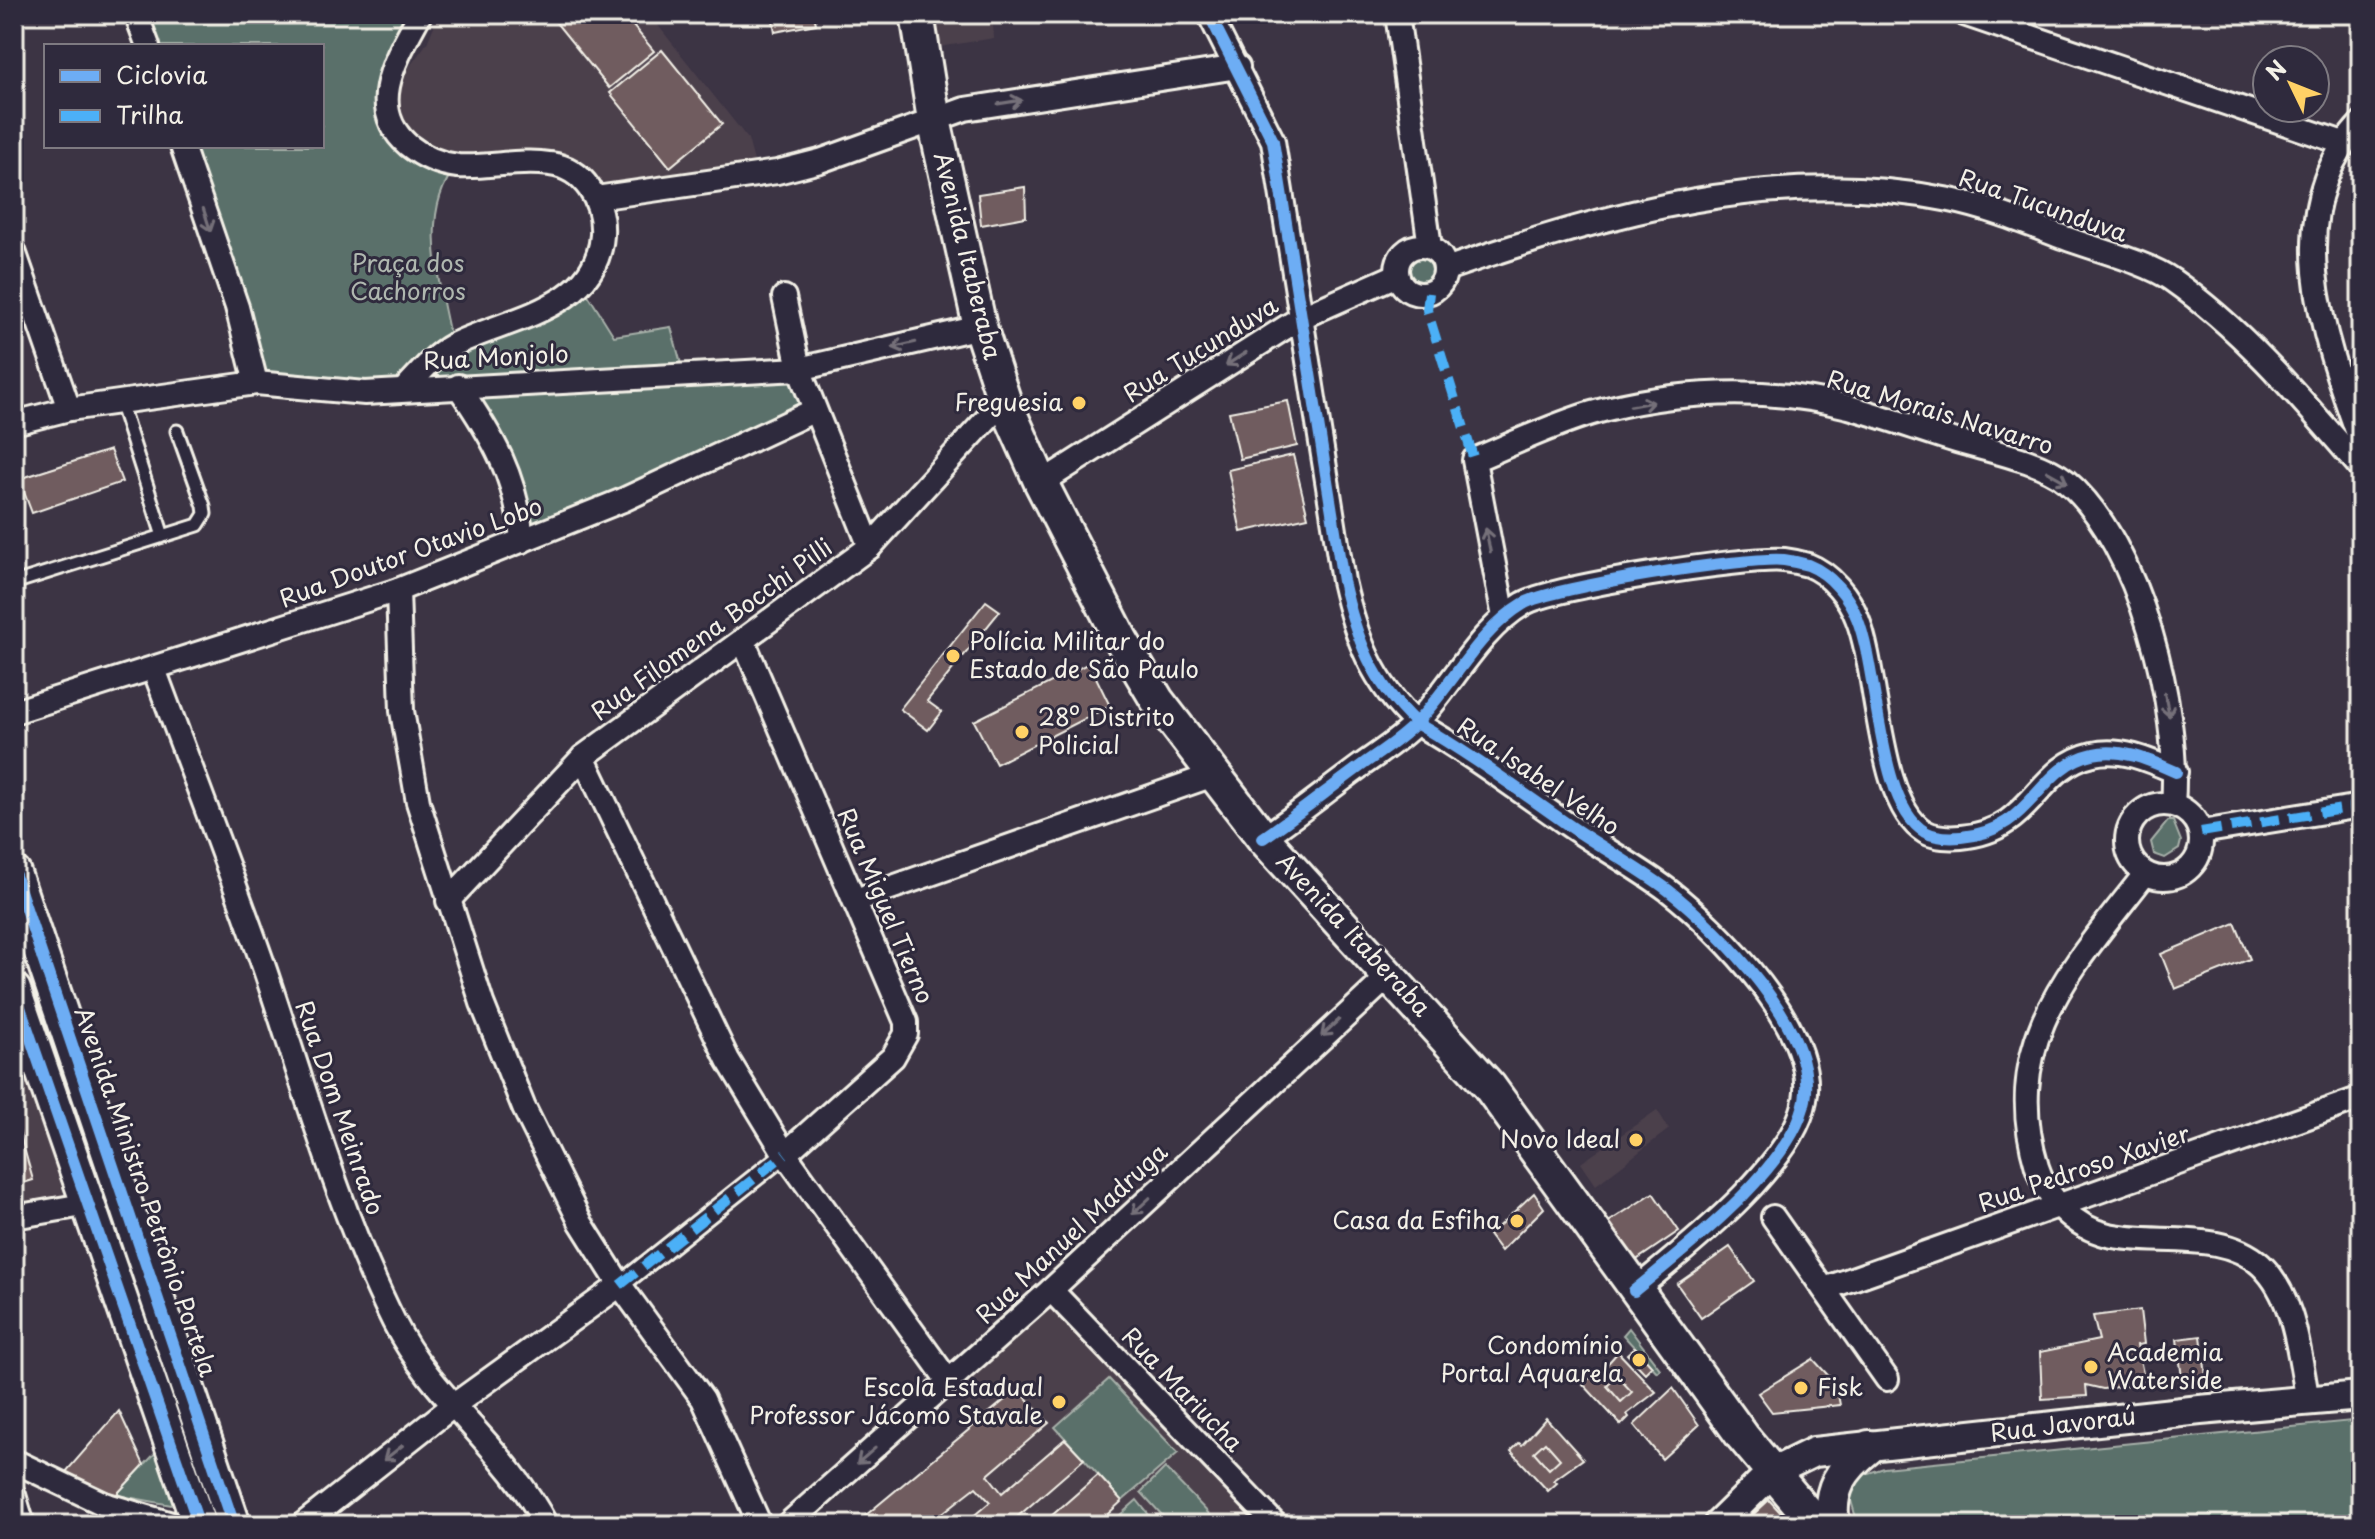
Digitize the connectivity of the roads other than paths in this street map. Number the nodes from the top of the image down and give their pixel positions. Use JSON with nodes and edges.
{"nodes":[{"id":1,"x":136,"y":14,"type":"edge"},
{"id":2,"x":420,"y":14,"type":"edge"},
{"id":3,"x":917,"y":14,"type":"edge"},
{"id":4,"x":1209,"y":14,"type":"edge"},
{"id":5,"x":1397,"y":14,"type":"edge"},
{"id":6,"x":1964,"y":14,"type":"edge"},
{"id":7,"x":147,"y":44,"type":"edge"},
{"id":8,"x":1238,"y":67,"type":"junction"},
{"id":9,"x":934,"y":120,"type":"junction"},
{"id":10,"x":2361,"y":123,"type":"edge"},
{"id":11,"x":2343,"y":143,"type":"junction"},
{"id":12,"x":183,"y":148,"type":"edge"},
{"id":13,"x":596,"y":198,"type":"junction"},
{"id":14,"x":1430,"y":247,"type":"junction"},
{"id":15,"x":14,"y":251,"type":"edge"},
{"id":16,"x":1446,"y":269,"type":"junction"},
{"id":17,"x":1397,"y":275,"type":"junction"},
{"id":18,"x":784,"y":297,"type":"dead end"},
{"id":19,"x":1302,"y":317,"type":"junction"},
{"id":20,"x":980,"y":327,"type":"junction"},
{"id":21,"x":799,"y":369,"type":"junction"},
{"id":22,"x":256,"y":383,"type":"junction"},
{"id":23,"x":458,"y":386,"type":"junction"},
{"id":24,"x":404,"y":390,"type":"junction"},
{"id":25,"x":1004,"y":400,"type":"junction"},
{"id":26,"x":120,"y":402,"type":"junction"},
{"id":27,"x":69,"y":409,"type":"junction"},
{"id":28,"x":813,"y":411,"type":"junction"},
{"id":29,"x":14,"y":423,"type":"edge"},
{"id":30,"x":177,"y":431,"type":"dead end"},
{"id":31,"x":2361,"y":442,"type":"edge"},
{"id":32,"x":2361,"y":468,"type":"edge"},
{"id":33,"x":1041,"y":483,"type":"junction"},
{"id":34,"x":163,"y":536,"type":"junction"},
{"id":35,"x":522,"y":541,"type":"junction"},
{"id":36,"x":870,"y":547,"type":"junction"},
{"id":37,"x":14,"y":583,"type":"edge"},
{"id":38,"x":398,"y":590,"type":"junction"},
{"id":39,"x":1504,"y":617,"type":"junction"},
{"id":40,"x":743,"y":640,"type":"junction"},
{"id":41,"x":154,"y":669,"type":"junction"},
{"id":42,"x":14,"y":712,"type":"edge"},
{"id":43,"x":1416,"y":723,"type":"junction"},
{"id":44,"x":583,"y":757,"type":"junction"},
{"id":45,"x":2176,"y":772,"type":"junction"},
{"id":46,"x":1213,"y":775,"type":"junction"},
{"id":47,"x":2173,"y":804,"type":"junction"},
{"id":48,"x":2361,"y":806,"type":"edge"},
{"id":49,"x":2201,"y":832,"type":"junction"},
{"id":50,"x":1263,"y":838,"type":"junction"},
{"id":51,"x":14,"y":873,"type":"edge"},
{"id":52,"x":2145,"y":874,"type":"junction"},
{"id":53,"x":856,"y":900,"type":"junction"},
{"id":54,"x":448,"y":901,"type":"junction"},
{"id":55,"x":1389,"y":976,"type":"junction"},
{"id":56,"x":14,"y":990,"type":"edge"},
{"id":57,"x":2361,"y":1098,"type":"edge"},
{"id":58,"x":785,"y":1154,"type":"junction"},
{"id":59,"x":89,"y":1204,"type":"junction"},
{"id":60,"x":2057,"y":1205,"type":"junction"},
{"id":61,"x":14,"y":1217,"type":"edge"},
{"id":62,"x":1773,"y":1217,"type":"dead end"},
{"id":63,"x":620,"y":1285,"type":"junction"},
{"id":64,"x":1824,"y":1289,"type":"junction"},
{"id":65,"x":1051,"y":1290,"type":"junction"},
{"id":66,"x":1634,"y":1291,"type":"junction"},
{"id":67,"x":1887,"y":1379,"type":"dead end"},
{"id":68,"x":949,"y":1382,"type":"junction"},
{"id":69,"x":2361,"y":1396,"type":"edge"},
{"id":70,"x":2308,"y":1401,"type":"junction"},
{"id":71,"x":454,"y":1405,"type":"junction"},
{"id":72,"x":1869,"y":1447,"type":"junction"},
{"id":73,"x":14,"y":1461,"type":"edge"},
{"id":74,"x":1771,"y":1473,"type":"junction"},
{"id":75,"x":14,"y":1495,"type":"edge"},
{"id":76,"x":23,"y":1525,"type":"edge"},
{"id":77,"x":175,"y":1525,"type":"edge"},
{"id":78,"x":182,"y":1525,"type":"edge"},
{"id":79,"x":199,"y":1525,"type":"edge"},
{"id":80,"x":209,"y":1525,"type":"edge"},
{"id":81,"x":234,"y":1525,"type":"edge"},
{"id":82,"x":302,"y":1525,"type":"edge"},
{"id":83,"x":546,"y":1525,"type":"edge"},
{"id":84,"x":760,"y":1525,"type":"edge"},
{"id":85,"x":787,"y":1525,"type":"edge"},
{"id":86,"x":1276,"y":1525,"type":"edge"},
{"id":87,"x":1718,"y":1525,"type":"edge"},
{"id":88,"x":1817,"y":1525,"type":"edge"},
{"id":89,"x":1833,"y":1525,"type":"edge"}],
"edges":[{"from":1,"to":7,"type":"street"},
{"from":2,"to":13,"type":"street"},
{"from":3,"to":9,"type":"main road","name":"Avenida Itaberaba"},
{"from":4,"to":8,"type":"street","name":"Rua Isabel Velho"},
{"from":5,"to":14,"type":"street"},
{"from":6,"to":11,"type":"street"},
{"from":9,"to":8,"type":"street","one_way":true},
{"from":8,"to":19,"type":"street","name":"Rua Isabel Velho"},
{"from":9,"to":13,"type":"street"},
{"from":9,"to":20,"type":"main road","name":"Avenida Itaberaba"},
{"from":10,"to":11,"type":"street"},
{"from":11,"to":31,"type":"street"},
{"from":12,"to":22,"type":"street","one_way":true},
{"from":13,"to":24,"type":"street"},
{"from":14,"to":16,"type":"street"},
{"from":14,"to":17,"type":"street"},
{"from":15,"to":27,"type":"street"},
{"from":16,"to":17,"type":"street"},
{"from":16,"to":32,"type":"street","name":"Rua Tucunduva"},
{"from":17,"to":19,"type":"street","name":"Rua Tucunduva"},
{"from":18,"to":21,"type":"street"},
{"from":19,"to":33,"type":"street","name":"Rua Tucunduva","one_way":true},
{"from":19,"to":43,"type":"street","name":"Rua Isabel Velho"},
{"from":20,"to":21,"type":"street","name":"Rua Monjolo","one_way":true},
{"from":20,"to":25,"type":"main road","name":"Avenida Itaberaba"},
{"from":21,"to":23,"type":"street","name":"Rua Monjolo"},
{"from":21,"to":28,"type":"street"},
{"from":22,"to":24,"type":"street","name":"Rua Monjolo"},
{"from":22,"to":26,"type":"street","name":"Rua Monjolo"},
{"from":23,"to":24,"type":"street","name":"Rua Monjolo"},
{"from":23,"to":35,"type":"street"},
{"from":25,"to":33,"type":"main road","name":"Avenida Itaberaba"},
{"from":25,"to":36,"type":"street","name":"Rua Filomena Bocchi Pilli"},
{"from":26,"to":27,"type":"street","name":"Rua Monjolo"},
{"from":26,"to":34,"type":"lane"},
{"from":27,"to":29,"type":"street","name":"Rua Monjolo"},
{"from":28,"to":35,"type":"street","name":"Rua Doutor Otavio Lobo"},
{"from":28,"to":36,"type":"street"},
{"from":30,"to":34,"type":"lane"},
{"from":33,"to":46,"type":"main road","name":"Avenida Itaberaba"},
{"from":34,"to":37,"type":"lane"},
{"from":35,"to":38,"type":"street","name":"Rua Doutor Otavio Lobo"},
{"from":36,"to":40,"type":"street","name":"Rua Filomena Bocchi Pilli"},
{"from":38,"to":41,"type":"street","name":"Rua Doutor Otavio Lobo"},
{"from":38,"to":54,"type":"street"},
{"from":39,"to":43,"type":"street"},
{"from":39,"to":45,"type":"street"},
{"from":39,"to":45,"type":"street","name":"Rua Morais Navarro","one_way":true},
{"from":40,"to":44,"type":"street","name":"Rua Filomena Bocchi Pilli"},
{"from":40,"to":53,"type":"street","name":"Rua Miguel Tierno"},
{"from":41,"to":42,"type":"street","name":"Rua Doutor Otavio Lobo"},
{"from":41,"to":71,"type":"street","name":"Rua Dom Meinrado"},
{"from":43,"to":50,"type":"street"},
{"from":43,"to":66,"type":"street","name":"Rua Isabel Velho"},
{"from":44,"to":54,"type":"street","name":"Rua Filomena Bocchi Pilli"},
{"from":44,"to":58,"type":"street"},
{"from":45,"to":47,"type":"street","name":"Rua Morais Navarro"},
{"from":46,"to":50,"type":"main road","name":"Avenida Itaberaba"},
{"from":46,"to":53,"type":"street"},
{"from":47,"to":49,"type":"street"},
{"from":47,"to":52,"type":"street"},
{"from":48,"to":49,"type":"street"},
{"from":49,"to":52,"type":"street"},
{"from":50,"to":55,"type":"main road","name":"Avenida Itaberaba"},
{"from":51,"to":81,"type":"main road","name":"Avenida Ministro Petrônio Portela"},
{"from":52,"to":60,"type":"street"},
{"from":53,"to":58,"type":"street","name":"Rua Miguel Tierno"},
{"from":54,"to":63,"type":"street"},
{"from":55,"to":65,"type":"street","name":"Rua Manuel Madruga","one_way":true},
{"from":55,"to":66,"type":"main road","name":"Avenida Itaberaba"},
{"from":56,"to":59,"type":"main road"},
{"from":57,"to":60,"type":"street","name":"Rua Pedroso Xavier"},
{"from":58,"to":63,"type":"street"},
{"from":58,"to":68,"type":"street"},
{"from":59,"to":61,"type":"street"},
{"from":59,"to":79,"type":"main road"},
{"from":60,"to":64,"type":"street","name":"Rua Pedroso Xavier"},
{"from":60,"to":70,"type":"street"},
{"from":62,"to":64,"type":"street"},
{"from":63,"to":71,"type":"street"},
{"from":63,"to":84,"type":"street"},
{"from":64,"to":67,"type":"street"},
{"from":65,"to":68,"type":"street","name":"Rua Manuel Madruga"},
{"from":65,"to":86,"type":"street","name":"Rua Mariucha"},
{"from":66,"to":74,"type":"main road","name":"Avenida Itaberaba"},
{"from":68,"to":85,"type":"street","name":"Rua Manuel Madruga","one_way":true},
{"from":69,"to":70,"type":"street","name":"Rua Javoraú"},
{"from":70,"to":72,"type":"street","name":"Rua Javoraú"},
{"from":71,"to":82,"type":"street","one_way":true},
{"from":71,"to":83,"type":"street","name":"Rua Dom Meinrado"},
{"from":72,"to":74,"type":"street","name":"Rua Javoraú"},
{"from":72,"to":89,"type":"main road"},
{"from":73,"to":77,"type":"street"},
{"from":74,"to":87,"type":"street","name":"Rua Javoraú"},
{"from":74,"to":88,"type":"main road","name":"Avenida Itaberaba"},
{"from":75,"to":76,"type":"street"},
{"from":78,"to":79,"type":"street"},
{"from":79,"to":80,"type":"street"}]}
